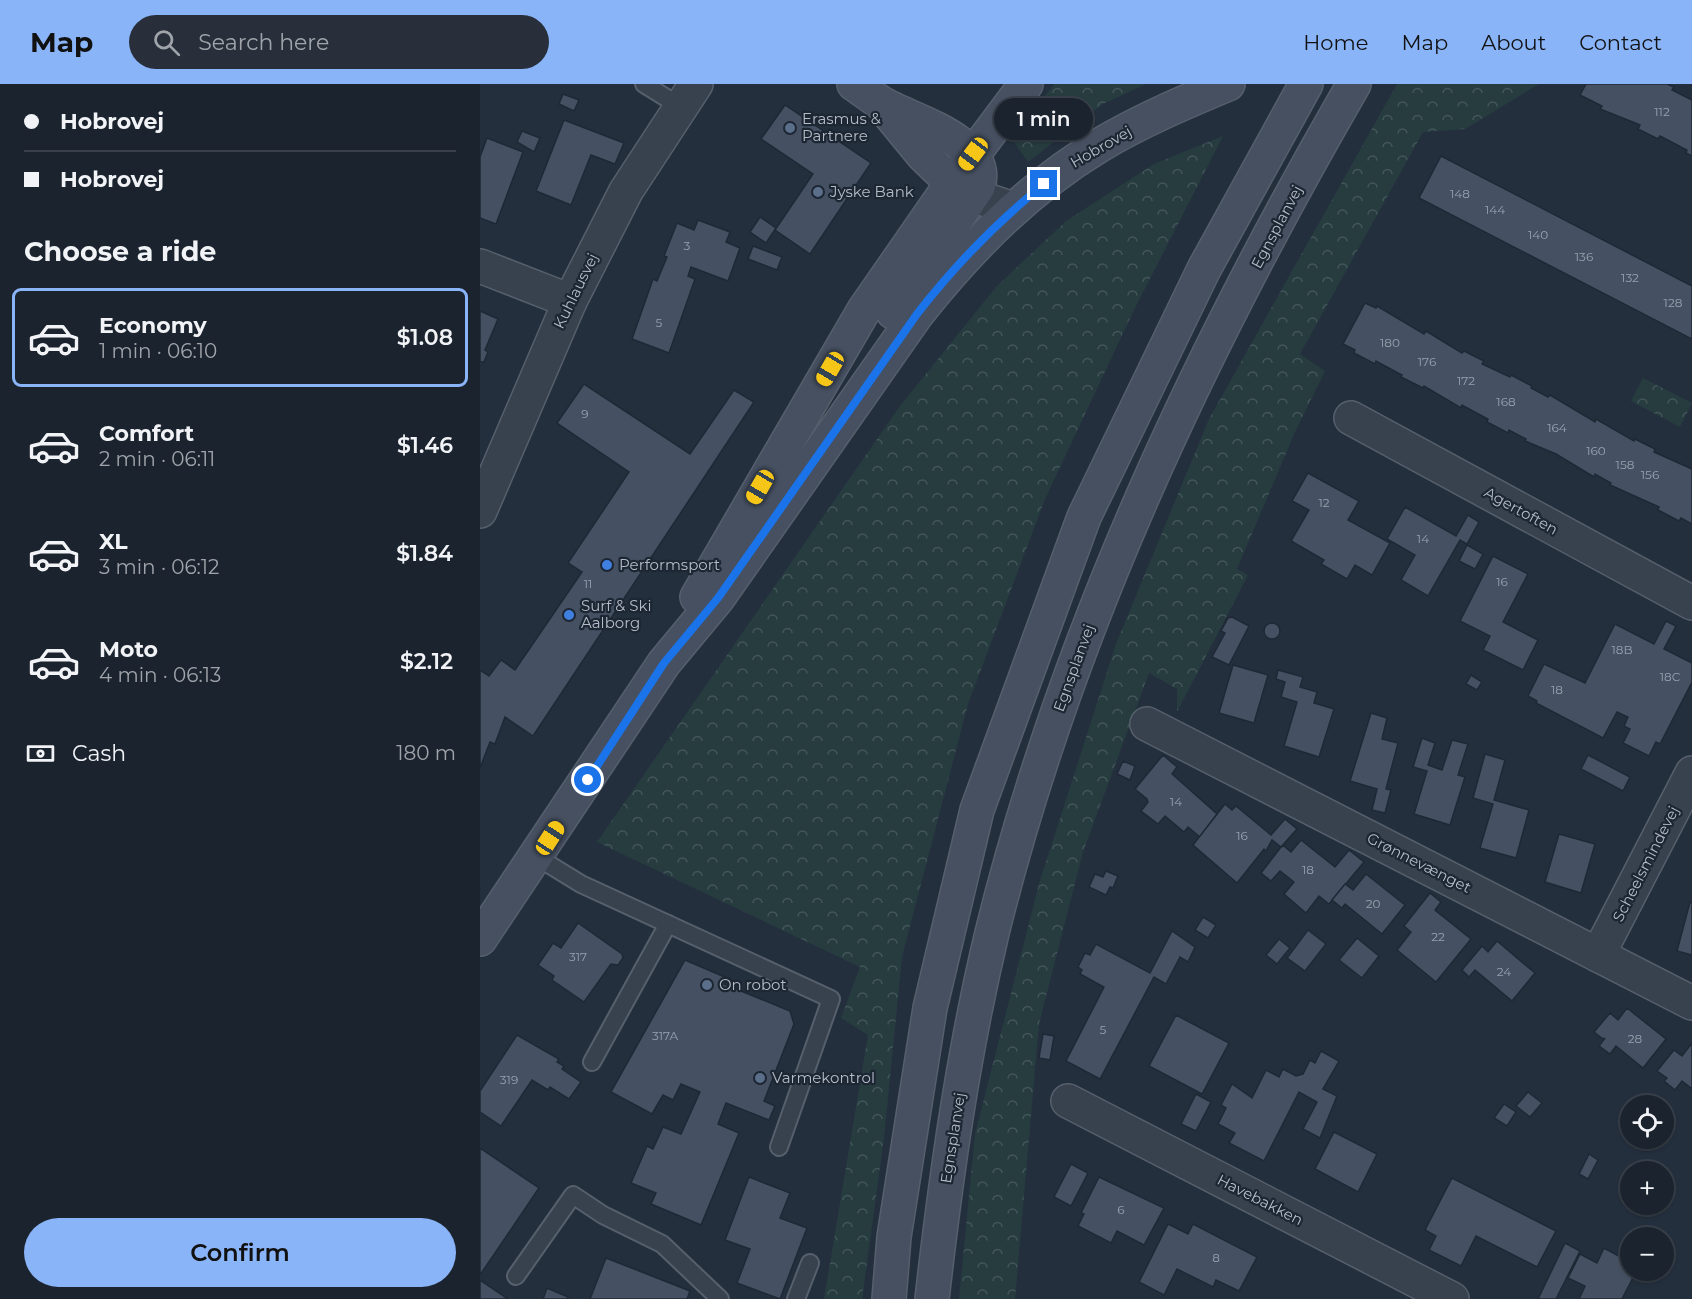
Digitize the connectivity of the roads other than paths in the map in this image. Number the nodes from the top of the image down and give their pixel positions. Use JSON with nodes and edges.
{"nodes":[{"id":1,"x":644,"y":84,"type":"edge"},
{"id":2,"x":854,"y":84,"type":"edge"},
{"id":3,"x":1026,"y":84,"type":"edge"},
{"id":4,"x":1228,"y":84,"type":"edge"},
{"id":5,"x":1306,"y":84,"type":"edge"},
{"id":6,"x":1354,"y":84,"type":"edge"},
{"id":7,"x":688,"y":95,"type":"edge"},
{"id":8,"x":882,"y":104,"type":"junction"},
{"id":9,"x":973,"y":154,"type":"junction"},
{"id":10,"x":962,"y":189,"type":"junction"},
{"id":11,"x":1013,"y":209,"type":"junction"},
{"id":12,"x":480,"y":266,"type":"edge"},
{"id":13,"x":570,"y":301,"type":"junction"},
{"id":14,"x":1352,"y":418,"type":"dead end"},
{"id":15,"x":480,"y":511,"type":"edge"},
{"id":16,"x":718,"y":598,"type":"junction"},
{"id":17,"x":1692,"y":603,"type":"edge"},
{"id":18,"x":664,"y":663,"type":"junction"},
{"id":19,"x":1147,"y":723,"type":"dead end"},
{"id":20,"x":1692,"y":773,"type":"edge"},
{"id":21,"x":537,"y":857,"type":"junction"},
{"id":22,"x":668,"y":924,"type":"junction"},
{"id":23,"x":480,"y":939,"type":"edge"},
{"id":24,"x":1598,"y":955,"type":"junction"},
{"id":25,"x":1692,"y":1003,"type":"edge"},
{"id":26,"x":592,"y":1062,"type":"dead end"},
{"id":27,"x":1068,"y":1101,"type":"dead end"},
{"id":28,"x":780,"y":1147,"type":"dead end"},
{"id":29,"x":810,"y":1263,"type":"dead end"},
{"id":30,"x":516,"y":1276,"type":"dead end"},
{"id":31,"x":720,"y":1299,"type":"edge"},
{"id":32,"x":796,"y":1299,"type":"edge"},
{"id":33,"x":889,"y":1299,"type":"edge"},
{"id":34,"x":932,"y":1299,"type":"edge"},
{"id":35,"x":1452,"y":1299,"type":"edge"}],
"edges":[{"from":1,"to":7,"type":"lane"},
{"from":2,"to":8,"type":"main road"},
{"from":3,"to":9,"type":"main road"},
{"from":4,"to":11,"type":"main road","name":"Hobrovej"},
{"from":5,"to":33,"type":"main road"},
{"from":6,"to":34,"type":"main road","name":"Egnsplanvej"},
{"from":7,"to":13,"type":"street","name":"Kuhlausvej"},
{"from":8,"to":9,"type":"main road"},
{"from":8,"to":10,"type":"main road"},
{"from":9,"to":10,"type":"main road"},
{"from":10,"to":11,"type":"street"},
{"from":10,"to":16,"type":"main road"},
{"from":10,"to":18,"type":"main road","name":"Hobrovej"},
{"from":11,"to":16,"type":"main road","name":"Hobrovej"},
{"from":12,"to":13,"type":"street"},
{"from":13,"to":15,"type":"street","name":"Kuhlausvej"},
{"from":14,"to":17,"type":"street","name":"Agertoften"},
{"from":16,"to":18,"type":"main road","name":"Hobrovej"},
{"from":18,"to":21,"type":"main road","name":"Hobrovej"},
{"from":19,"to":24,"type":"street","name":"Grønnevænget"},
{"from":20,"to":24,"type":"street","name":"Scheelsmindevej"},
{"from":21,"to":22,"type":"lane"},
{"from":21,"to":23,"type":"main road","name":"Hobrovej"},
{"from":22,"to":26,"type":"lane"},
{"from":22,"to":28,"type":"lane"},
{"from":24,"to":25,"type":"street","name":"Grønnevænget"},
{"from":27,"to":35,"type":"street","name":"Havebakken"},
{"from":29,"to":32,"type":"lane"},
{"from":30,"to":31,"type":"lane"}]}
